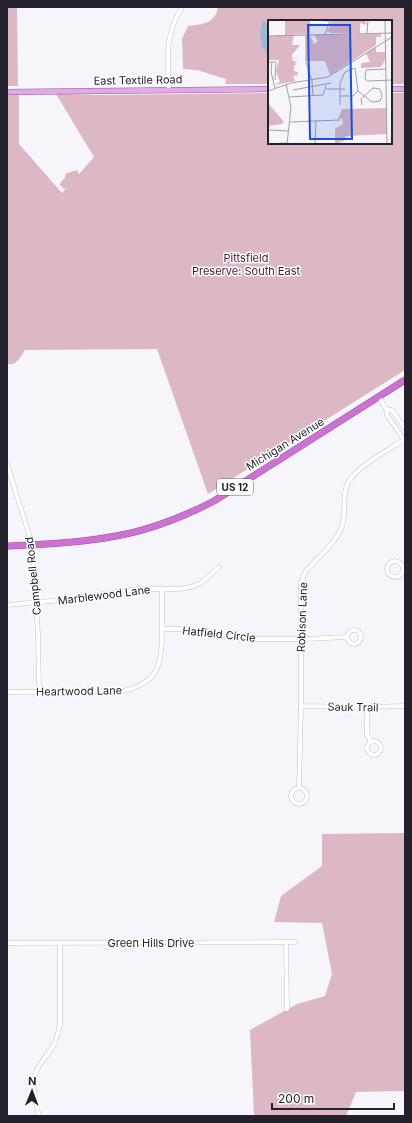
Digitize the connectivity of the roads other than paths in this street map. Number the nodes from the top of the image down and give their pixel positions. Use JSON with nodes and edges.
{"nodes":[{"id":1,"x":182,"y":7,"type":"edge"},
{"id":2,"x":392,"y":89,"type":"edge"},
{"id":3,"x":405,"y":89,"type":"edge"},
{"id":4,"x":169,"y":90,"type":"junction"},
{"id":5,"x":268,"y":90,"type":"edge"},
{"id":6,"x":7,"y":92,"type":"edge"},
{"id":7,"x":405,"y":380,"type":"edge"},
{"id":8,"x":379,"y":397,"type":"junction"},
{"id":9,"x":386,"y":409,"type":"junction"},
{"id":10,"x":405,"y":428,"type":"edge"},
{"id":11,"x":404,"y":439,"type":"edge"},
{"id":12,"x":7,"y":464,"type":"edge"},
{"id":13,"x":32,"y":544,"type":"junction"},
{"id":14,"x":7,"y":546,"type":"edge"},
{"id":15,"x":219,"y":567,"type":"dead end"},
{"id":16,"x":404,"y":570,"type":"edge"},
{"id":17,"x":162,"y":589,"type":"junction"},
{"id":18,"x":36,"y":603,"type":"junction"},
{"id":19,"x":7,"y":605,"type":"edge"},
{"id":20,"x":162,"y":629,"type":"junction"},
{"id":21,"x":348,"y":637,"type":"dead end"},
{"id":22,"x":301,"y":639,"type":"junction"},
{"id":23,"x":7,"y":692,"type":"edge"},
{"id":24,"x":39,"y":692,"type":"junction"},
{"id":25,"x":301,"y":706,"type":"junction"},
{"id":26,"x":405,"y":706,"type":"edge"},
{"id":27,"x":367,"y":707,"type":"junction"},
{"id":28,"x":371,"y":742,"type":"dead end"},
{"id":29,"x":299,"y":788,"type":"dead end"},
{"id":30,"x":286,"y":942,"type":"junction"},
{"id":31,"x":295,"y":942,"type":"dead end"},
{"id":32,"x":7,"y":943,"type":"edge"},
{"id":33,"x":60,"y":943,"type":"junction"},
{"id":34,"x":286,"y":1009,"type":"dead end"},
{"id":35,"x":39,"y":1116,"type":"edge"}],
"edges":[{"from":1,"to":4,"type":"street"},
{"from":2,"to":3,"type":"main road"},
{"from":4,"to":5,"type":"main road","name":"East Textile Road"},
{"from":4,"to":6,"type":"main road","name":"East Textile Road"},
{"from":7,"to":8,"type":"highway","name":"Michigan Avenue","number":"US 12"},
{"from":8,"to":9,"type":"street"},
{"from":8,"to":13,"type":"highway","name":"Michigan Avenue","number":"US 12"},
{"from":9,"to":10,"type":"street"},
{"from":9,"to":11,"type":"street"},
{"from":11,"to":22,"type":"street","name":"Robison Lane"},
{"from":12,"to":13,"type":"street","name":"Campbell Road"},
{"from":13,"to":14,"type":"highway","number":"US 12"},
{"from":13,"to":18,"type":"street","name":"Campbell Road"},
{"from":15,"to":17,"type":"street","name":"Marblewood Lane"},
{"from":16,"to":16,"type":"street"},
{"from":17,"to":18,"type":"street","name":"Marblewood Lane"},
{"from":17,"to":20,"type":"street","name":"Heartwood Lane"},
{"from":18,"to":19,"type":"street","name":"Marblewood Lane"},
{"from":18,"to":24,"type":"street","name":"Campbell Road"},
{"from":20,"to":22,"type":"street","name":"Hatfield Circle"},
{"from":20,"to":24,"type":"street","name":"Heartwood Lane"},
{"from":21,"to":22,"type":"street","name":"Hatfield Circle"},
{"from":22,"to":25,"type":"street","name":"Robison Lane"},
{"from":23,"to":24,"type":"street","name":"Heartwood Lane"},
{"from":25,"to":27,"type":"street","name":"Sauk Trail"},
{"from":25,"to":29,"type":"street","name":"Robison Lane"},
{"from":26,"to":27,"type":"street","name":"Sauk Trail"},
{"from":27,"to":28,"type":"street"},
{"from":30,"to":31,"type":"street","name":"Green Hills Drive"},
{"from":30,"to":33,"type":"street","name":"Green Hills Drive"},
{"from":30,"to":34,"type":"street"},
{"from":32,"to":33,"type":"street","name":"Green Hills Drive"},
{"from":33,"to":35,"type":"street"}]}
